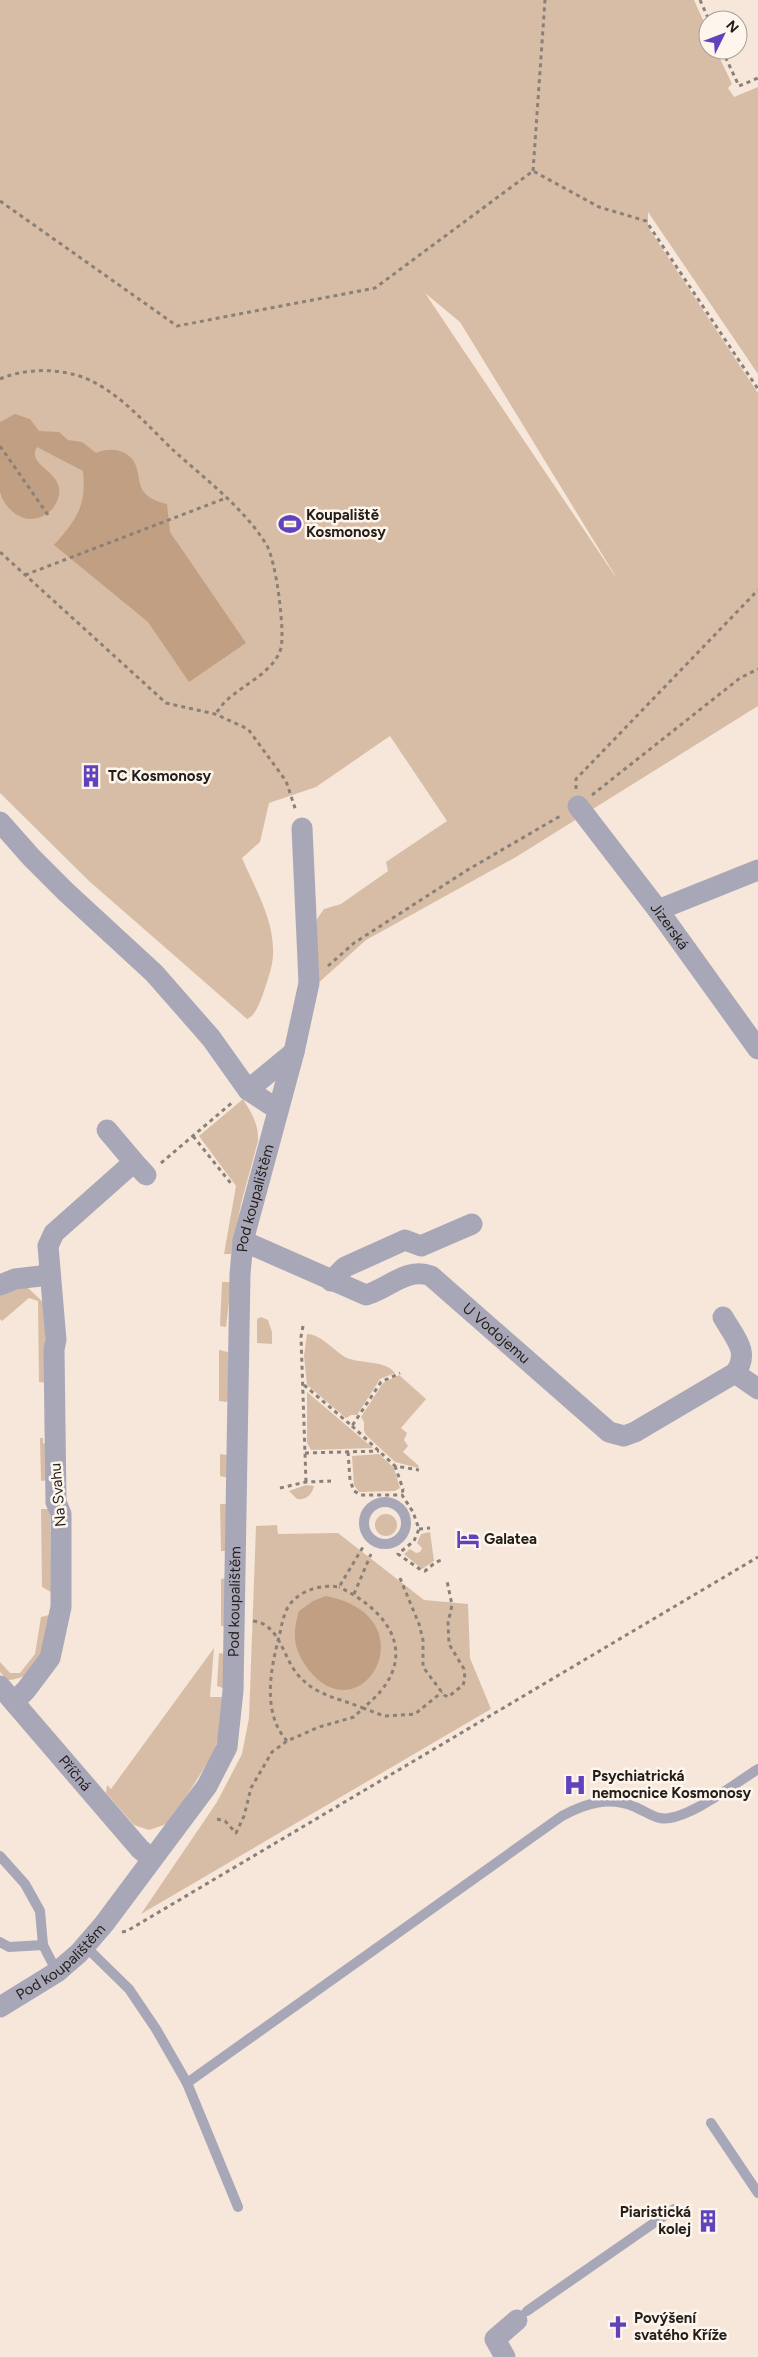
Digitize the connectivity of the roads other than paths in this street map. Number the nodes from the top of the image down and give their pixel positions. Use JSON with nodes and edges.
{"nodes":[{"id":1,"x":578,"y":806,"type":"road end"},
{"id":2,"x":0,"y":822,"type":"edge"},
{"id":3,"x":302,"y":828,"type":"road end"},
{"id":4,"x":758,"y":870,"type":"edge"},
{"id":5,"x":658,"y":910,"type":"junction"},
{"id":6,"x":758,"y":1049,"type":"edge"},
{"id":7,"x":294,"y":1052,"type":"junction"},
{"id":8,"x":248,"y":1090,"type":"junction"},
{"id":9,"x":277,"y":1109,"type":"junction"},
{"id":10,"x":106,"y":1130,"type":"dead end"},
{"id":11,"x":472,"y":1224,"type":"dead end"},
{"id":12,"x":243,"y":1241,"type":"junction"},
{"id":13,"x":49,"y":1274,"type":"junction"},
{"id":14,"x":331,"y":1281,"type":"junction"},
{"id":15,"x":0,"y":1285,"type":"edge"},
{"id":16,"x":723,"y":1317,"type":"dead end"},
{"id":17,"x":735,"y":1373,"type":"junction"},
{"id":18,"x":758,"y":1388,"type":"edge"},
{"id":19,"x":364,"y":1519,"type":"joint"},
{"id":20,"x":0,"y":1686,"type":"edge"},
{"id":21,"x":14,"y":1702,"type":"junction"},
{"id":22,"x":758,"y":1769,"type":"edge"},
{"id":23,"x":0,"y":1856,"type":"edge"},
{"id":24,"x":152,"y":1859,"type":"junction"},
{"id":25,"x":0,"y":1942,"type":"edge"},
{"id":26,"x":43,"y":1945,"type":"junction"},
{"id":27,"x":85,"y":1946,"type":"junction"},
{"id":28,"x":57,"y":1972,"type":"junction"},
{"id":29,"x":0,"y":2007,"type":"edge"},
{"id":30,"x":187,"y":2083,"type":"junction"},
{"id":31,"x":711,"y":2123,"type":"dead end"},
{"id":32,"x":758,"y":2193,"type":"edge"},
{"id":33,"x":238,"y":2207,"type":"dead end"},
{"id":34,"x":674,"y":2209,"type":"dead end"},
{"id":35,"x":522,"y":2316,"type":"joint"},
{"id":36,"x":506,"y":2357,"type":"edge"}],
"edges":[{"from":1,"to":5,"type":"street","name":"Jizerská"},
{"from":2,"to":8,"type":"street"},
{"from":3,"to":7,"type":"street","name":"Pod koupalištěm"},
{"from":4,"to":5,"type":"street"},
{"from":5,"to":6,"type":"street","name":"Jizerská"},
{"from":7,"to":8,"type":"street"},
{"from":7,"to":9,"type":"street","name":"Pod koupalištěm"},
{"from":8,"to":9,"type":"street"},
{"from":9,"to":12,"type":"street","name":"Pod koupalištěm"},
{"from":10,"to":13,"type":"street","name":"Na Svahu"},
{"from":11,"to":14,"type":"street"},
{"from":12,"to":14,"type":"street","name":"U Vodojemu"},
{"from":12,"to":24,"type":"street","name":"Pod koupalištěm"},
{"from":13,"to":15,"type":"street"},
{"from":13,"to":21,"type":"street","name":"Na Svahu"},
{"from":14,"to":17,"type":"street","name":"U Vodojemu"},
{"from":16,"to":17,"type":"street"},
{"from":17,"to":18,"type":"street"},
{"from":19,"to":19,"type":"lane"},
{"from":20,"to":21,"type":"street","name":"Příčná"},
{"from":21,"to":24,"type":"street","name":"Příčná"},
{"from":22,"to":30,"type":"lane"},
{"from":23,"to":26,"type":"lane"},
{"from":24,"to":27,"type":"street","name":"Pod koupalištěm"},
{"from":25,"to":26,"type":"lane"},
{"from":26,"to":28,"type":"lane"},
{"from":27,"to":28,"type":"street","name":"Pod koupalištěm"},
{"from":27,"to":30,"type":"lane"},
{"from":28,"to":29,"type":"street","name":"Pod koupalištěm"},
{"from":30,"to":33,"type":"lane"},
{"from":31,"to":32,"type":"lane"},
{"from":34,"to":35,"type":"lane"},
{"from":35,"to":36,"type":"street"}]}
